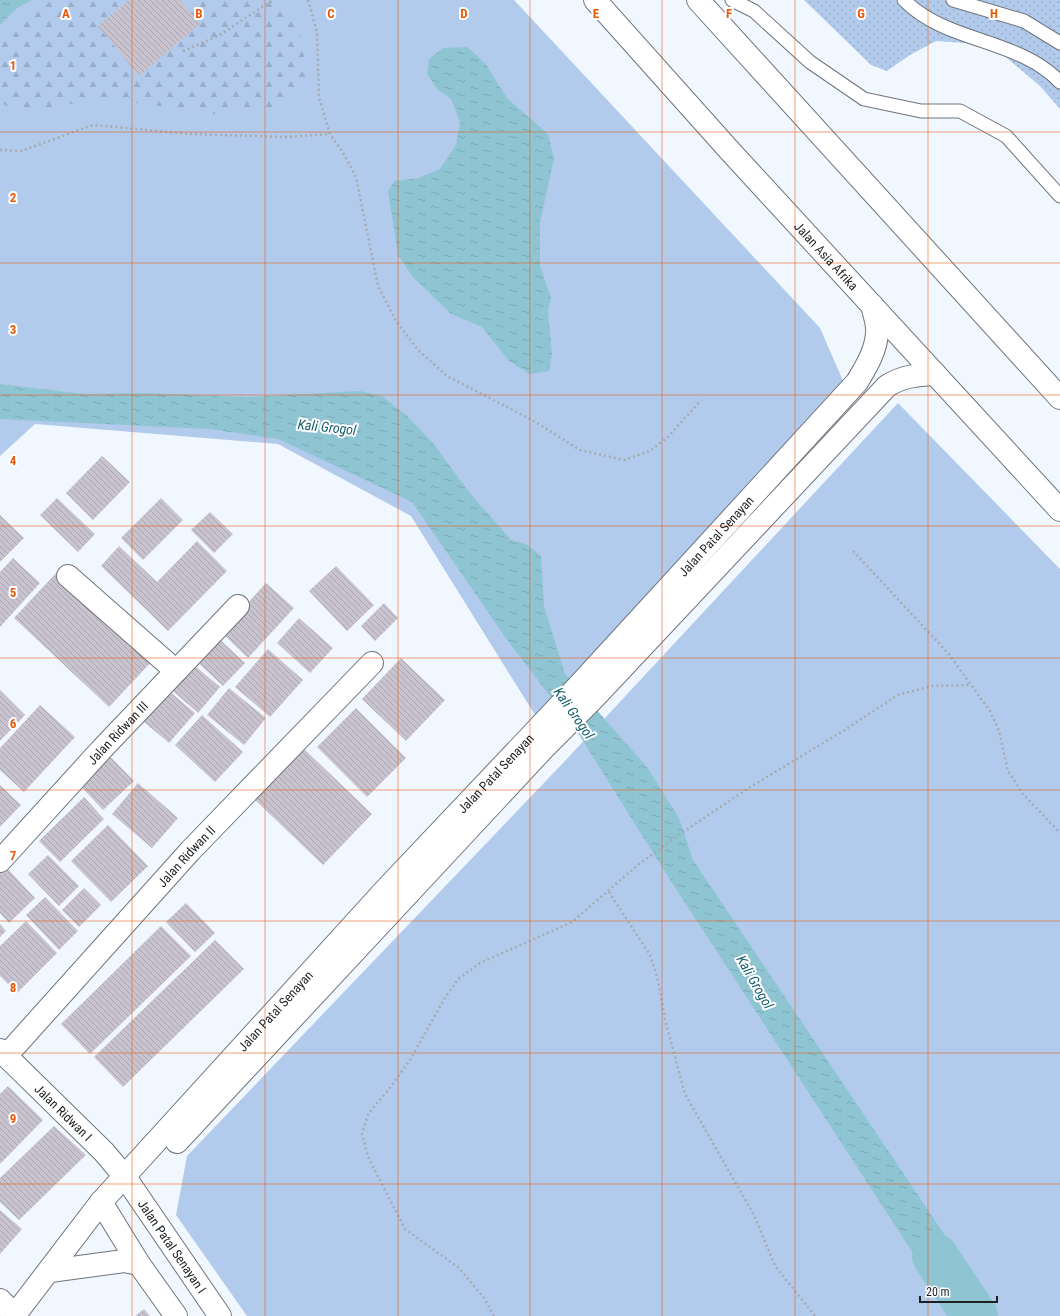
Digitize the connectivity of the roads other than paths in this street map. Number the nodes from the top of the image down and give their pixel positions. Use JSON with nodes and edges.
{"nodes":[{"id":1,"x":594,"y":0,"type":"edge"},
{"id":2,"x":698,"y":0,"type":"edge"},
{"id":3,"x":732,"y":0,"type":"edge"},
{"id":4,"x":904,"y":0,"type":"edge"},
{"id":5,"x":953,"y":0,"type":"edge"},
{"id":6,"x":1060,"y":43,"type":"edge"},
{"id":7,"x":1060,"y":82,"type":"edge"},
{"id":8,"x":1058,"y":189,"type":"edge"},
{"id":9,"x":872,"y":305,"type":"junction"},
{"id":10,"x":935,"y":374,"type":"junction"},
{"id":11,"x":1060,"y":398,"type":"edge"},
{"id":12,"x":1060,"y":510,"type":"edge"},
{"id":13,"x":68,"y":576,"type":"dead end"},
{"id":14,"x":238,"y":606,"type":"dead end"},
{"id":15,"x":372,"y":663,"type":"dead end"},
{"id":16,"x":176,"y":671,"type":"junction"},
{"id":17,"x":587,"y":691,"type":"junction"},
{"id":18,"x":0,"y":861,"type":"edge"},
{"id":19,"x":3,"y":1053,"type":"edge"},
{"id":20,"x":130,"y":1182,"type":"junction"},
{"id":21,"x":104,"y":1207,"type":"junction"},
{"id":22,"x":139,"y":1264,"type":"junction"},
{"id":23,"x":50,"y":1271,"type":"junction"},
{"id":24,"x":10,"y":1310,"type":"edge"},
{"id":25,"x":176,"y":1316,"type":"edge"},
{"id":26,"x":220,"y":1316,"type":"edge"}],
"edges":[{"from":1,"to":9,"type":"main road","name":"Jalan Asia Afrika"},
{"from":2,"to":11,"type":"main road"},
{"from":3,"to":8,"type":"lane"},
{"from":4,"to":7,"type":"lane"},
{"from":5,"to":6,"type":"lane"},
{"from":9,"to":10,"type":"main road","name":"Jalan Asia Afrika"},
{"from":9,"to":17,"type":"main road","name":"Jalan Patal Senayan"},
{"from":10,"to":12,"type":"main road","name":"Jalan Asia Afrika"},
{"from":10,"to":17,"type":"main road","name":"Jalan Patal Senayan"},
{"from":13,"to":16,"type":"main road"},
{"from":14,"to":16,"type":"main road","name":"Jalan Ridwan III"},
{"from":15,"to":19,"type":"main road","name":"Jalan Ridwan II"},
{"from":16,"to":18,"type":"main road","name":"Jalan Ridwan III"},
{"from":17,"to":20,"type":"main road","name":"Jalan Patal Senayan"},
{"from":19,"to":20,"type":"main road","name":"Jalan Ridwan I"},
{"from":20,"to":21,"type":"main road","name":"Jalan Patal Senayan"},
{"from":20,"to":26,"type":"main road","name":"Jalan Patal Senayan I"},
{"from":21,"to":22,"type":"main road"},
{"from":21,"to":23,"type":"main road","name":"Jalan Patal Senayan"},
{"from":22,"to":23,"type":"main road"},
{"from":22,"to":25,"type":"main road"},
{"from":23,"to":24,"type":"main road","name":"Jalan Patal Senayan"}]}
